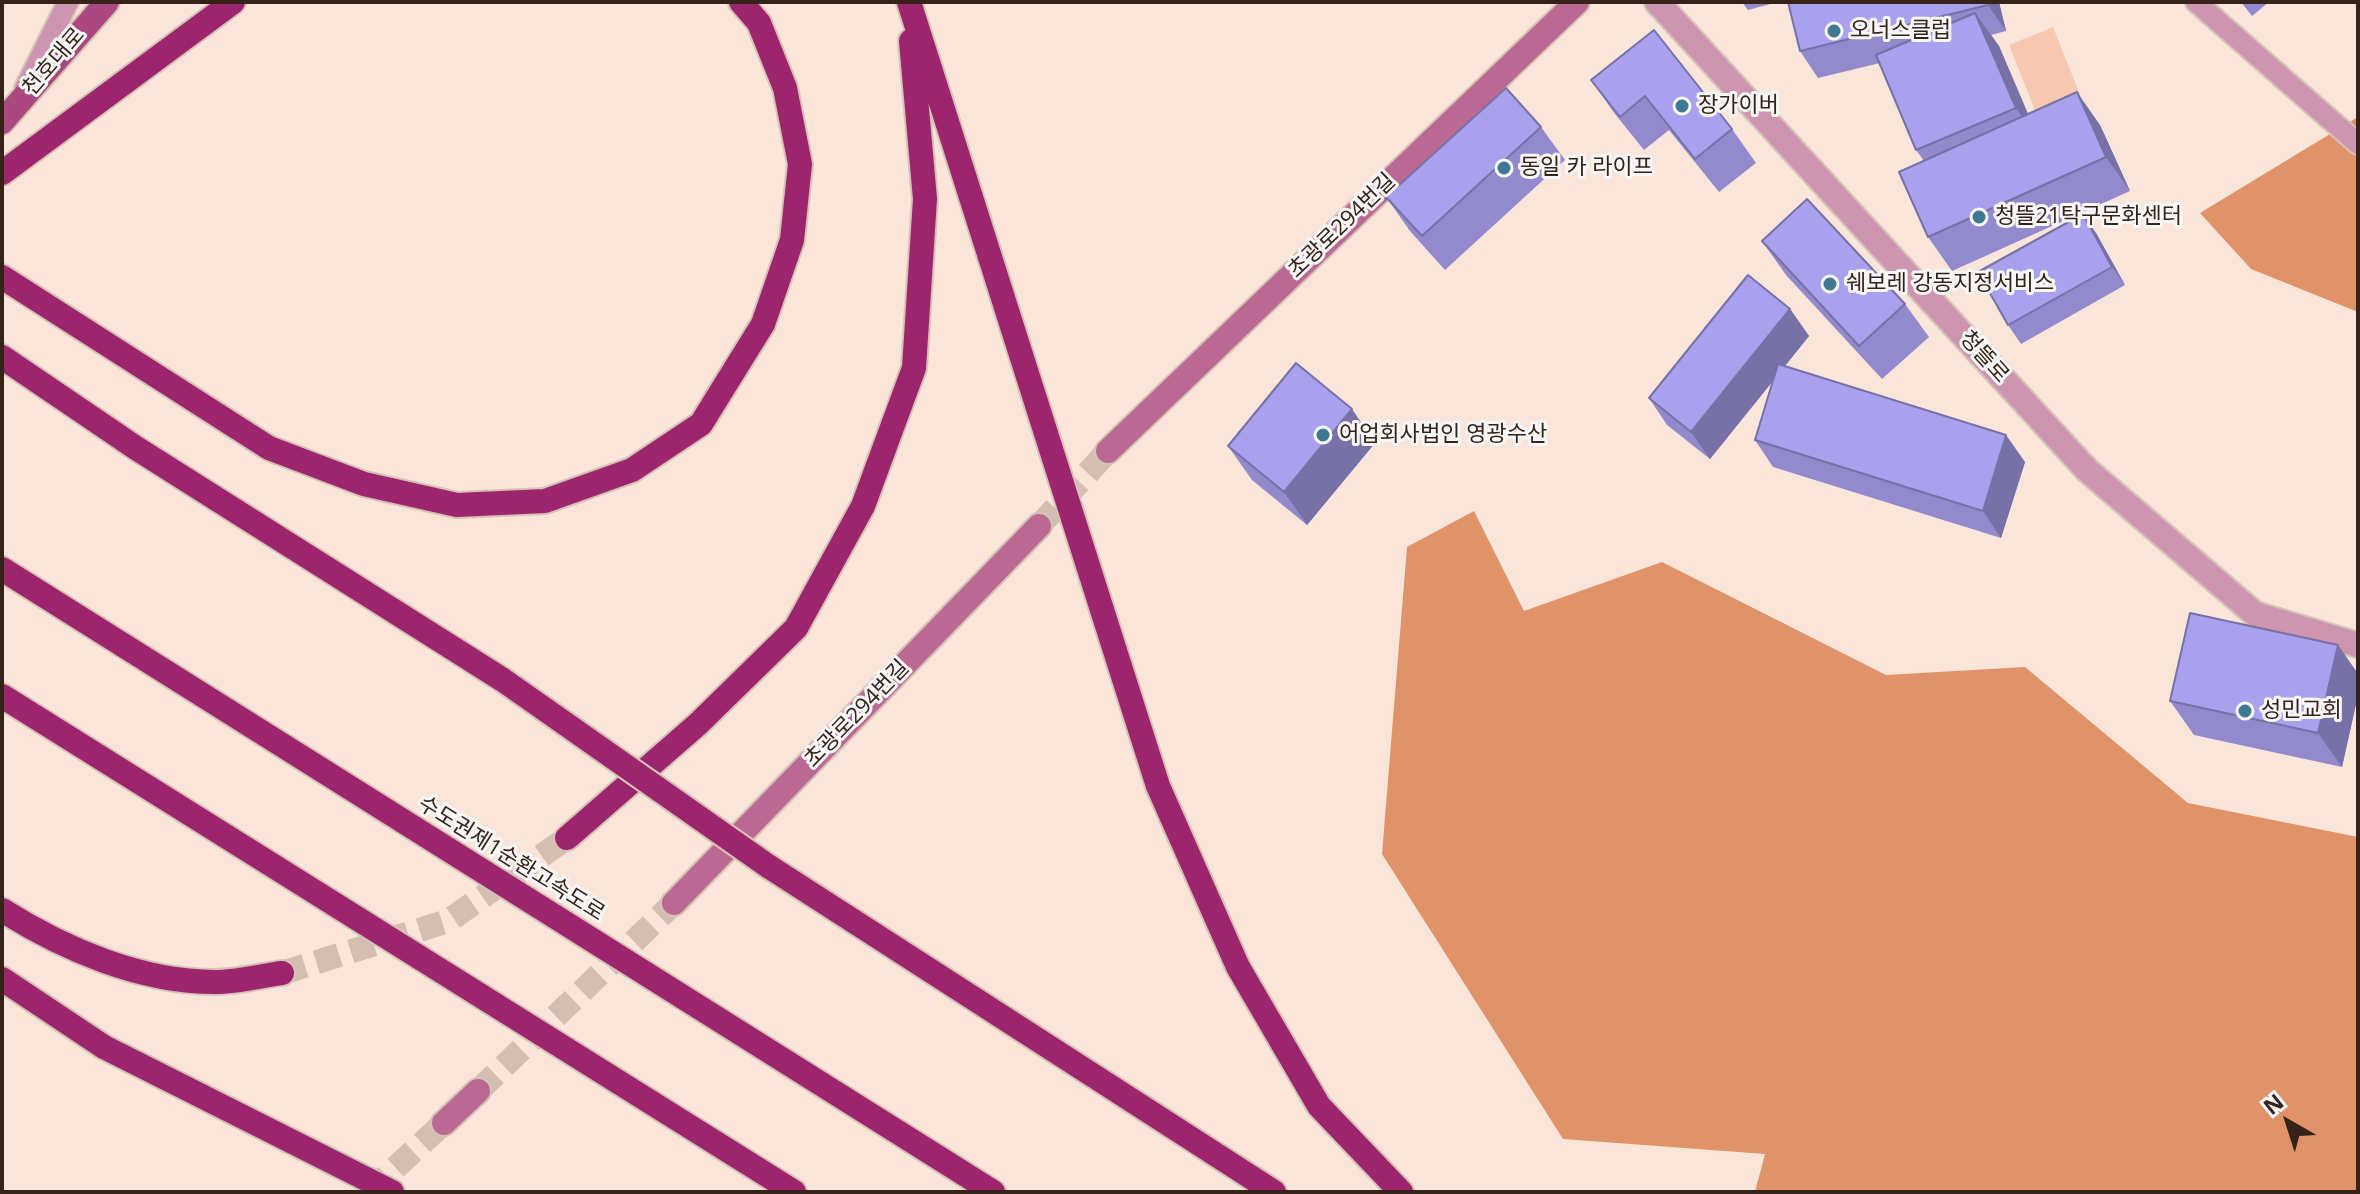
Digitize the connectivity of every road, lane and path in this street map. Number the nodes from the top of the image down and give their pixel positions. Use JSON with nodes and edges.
{"nodes":[{"id":1,"x":68,"y":2,"type":"edge"},
{"id":2,"x":90,"y":2,"type":"edge"},
{"id":3,"x":107,"y":2,"type":"edge"},
{"id":4,"x":233,"y":2,"type":"edge"},
{"id":5,"x":741,"y":2,"type":"edge"},
{"id":6,"x":908,"y":2,"type":"edge"},
{"id":7,"x":1577,"y":2,"type":"edge"},
{"id":8,"x":1657,"y":2,"type":"edge"},
{"id":9,"x":2196,"y":2,"type":"edge"},
{"id":10,"x":9,"y":114,"type":"edge"},
{"id":11,"x":2358,"y":144,"type":"edge"},
{"id":12,"x":2,"y":173,"type":"edge"},
{"id":13,"x":2,"y":277,"type":"edge"},
{"id":14,"x":2,"y":357,"type":"edge"},
{"id":15,"x":1108,"y":451,"type":"tunnel mouth"},
{"id":16,"x":1039,"y":526,"type":"tunnel mouth"},
{"id":17,"x":2,"y":569,"type":"edge"},
{"id":18,"x":2358,"y":645,"type":"edge"},
{"id":19,"x":4,"y":697,"type":"edge"},
{"id":20,"x":567,"y":838,"type":"tunnel mouth"},
{"id":21,"x":674,"y":903,"type":"tunnel mouth"},
{"id":22,"x":2,"y":910,"type":"edge"},
{"id":23,"x":282,"y":973,"type":"tunnel mouth"},
{"id":24,"x":2,"y":979,"type":"edge"},
{"id":25,"x":478,"y":1091,"type":"tunnel mouth"},
{"id":26,"x":444,"y":1123,"type":"tunnel mouth"},
{"id":27,"x":392,"y":1192,"type":"edge"},
{"id":28,"x":794,"y":1192,"type":"edge"},
{"id":29,"x":993,"y":1192,"type":"edge"},
{"id":30,"x":1274,"y":1192,"type":"edge"},
{"id":31,"x":1401,"y":1192,"type":"edge"}],
"edges":[{"from":1,"to":10,"type":"lane"},
{"from":2,"to":10,"type":"main road"},
{"from":3,"to":10,"type":"main road","name":"천호대로"},
{"from":4,"to":12,"type":"highway"},
{"from":5,"to":13,"type":"highway"},
{"from":6,"to":20,"type":"highway"},
{"from":6,"to":31,"type":"highway"},
{"from":7,"to":15,"type":"street","name":"초광로294번길"},
{"from":8,"to":18,"type":"street","name":"청뜰로"},
{"from":9,"to":11,"type":"lane"},
{"from":14,"to":30,"type":"highway","bridge":true},
{"from":16,"to":21,"type":"street","name":"초광로294번길"},
{"from":17,"to":29,"type":"highway","name":"수도권제1순환고속도로"},
{"from":19,"to":28,"type":"highway"},
{"from":22,"to":23,"type":"highway"},
{"from":24,"to":27,"type":"highway"},
{"from":25,"to":26,"type":"street"}]}
